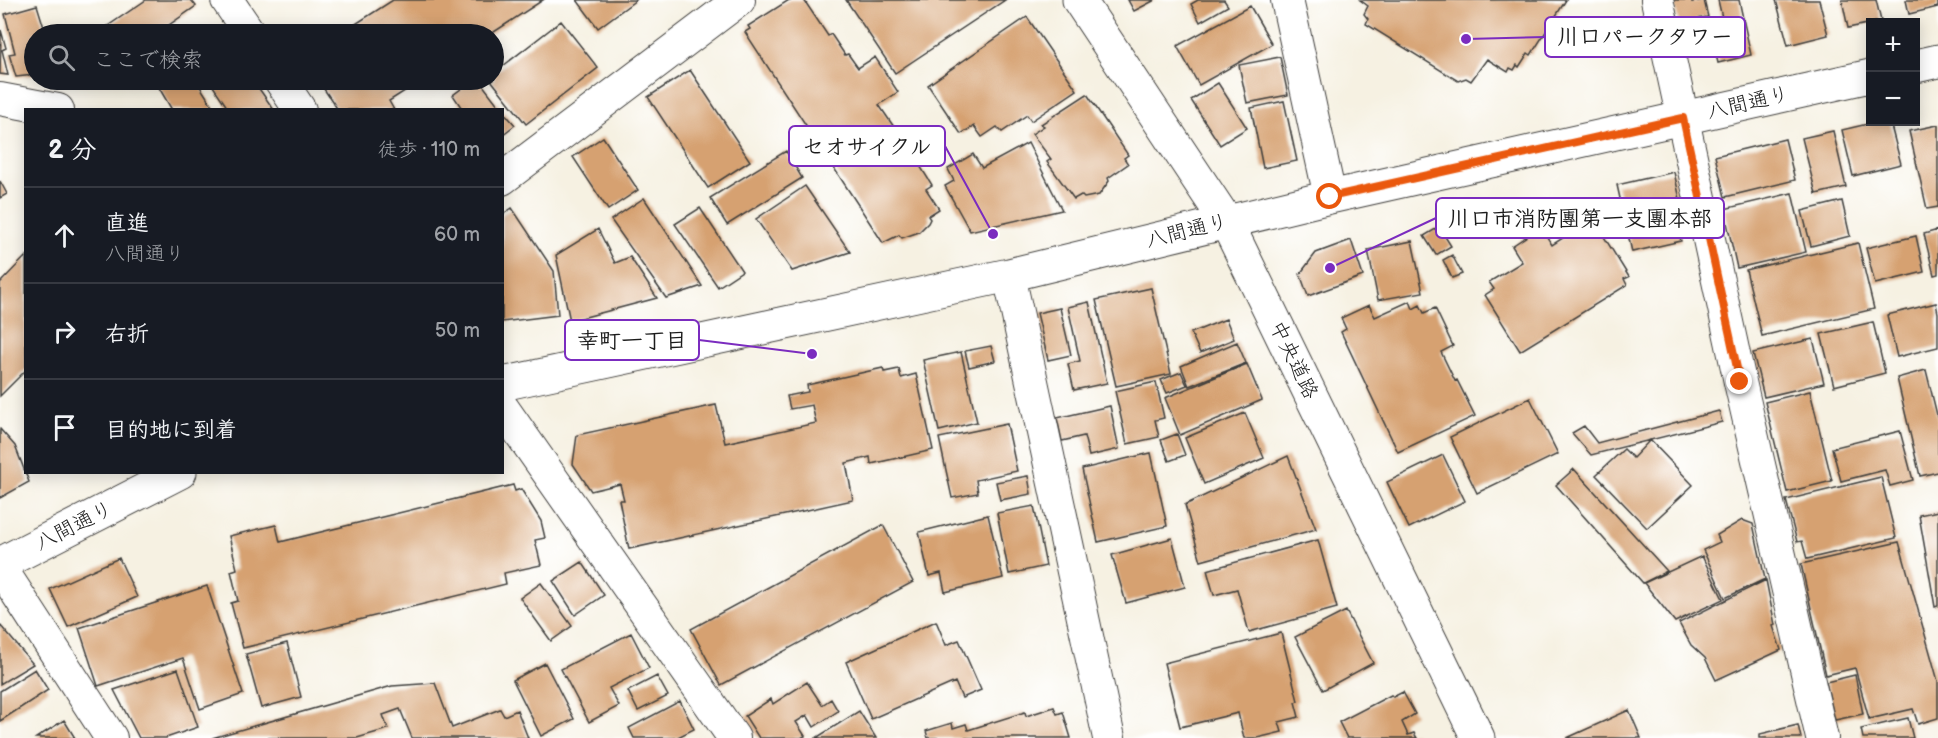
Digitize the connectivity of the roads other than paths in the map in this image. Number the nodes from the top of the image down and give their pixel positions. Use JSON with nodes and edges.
{"nodes":[{"id":1,"x":227,"y":0,"type":"edge"},
{"id":2,"x":739,"y":0,"type":"edge"},
{"id":3,"x":1078,"y":0,"type":"edge"},
{"id":4,"x":1287,"y":0,"type":"edge"},
{"id":5,"x":1657,"y":0,"type":"edge"},
{"id":6,"x":243,"y":24,"type":"edge"},
{"id":7,"x":1938,"y":61,"type":"edge"},
{"id":8,"x":1920,"y":65,"type":"edge"},
{"id":9,"x":1866,"y":77,"type":"edge"},
{"id":10,"x":287,"y":90,"type":"edge"},
{"id":11,"x":0,"y":99,"type":"edge"},
{"id":12,"x":47,"y":108,"type":"edge"},
{"id":13,"x":299,"y":108,"type":"edge"},
{"id":14,"x":1683,"y":118,"type":"junction"},
{"id":15,"x":504,"y":177,"type":"edge"},
{"id":16,"x":1330,"y":197,"type":"junction"},
{"id":17,"x":1226,"y":221,"type":"junction"},
{"id":18,"x":1009,"y":275,"type":"junction"},
{"id":19,"x":504,"y":384,"type":"edge"},
{"id":20,"x":504,"y":410,"type":"edge"},
{"id":21,"x":176,"y":474,"type":"edge"},
{"id":22,"x":0,"y":566,"type":"edge"},
{"id":23,"x":111,"y":738,"type":"edge"},
{"id":24,"x":734,"y":738,"type":"edge"},
{"id":25,"x":1109,"y":738,"type":"edge"},
{"id":26,"x":1478,"y":738,"type":"edge"},
{"id":27,"x":1822,"y":738,"type":"edge"}],
"edges":[{"from":1,"to":6,"type":"street"},
{"from":2,"to":15,"type":"street"},
{"from":3,"to":17,"type":"street","name":"中央道路"},
{"from":4,"to":16,"type":"street"},
{"from":5,"to":14,"type":"street"},
{"from":7,"to":8,"type":"street"},
{"from":9,"to":14,"type":"street","name":"八間通り"},
{"from":10,"to":13,"type":"street"},
{"from":11,"to":12,"type":"street"},
{"from":14,"to":16,"type":"street","name":"八間通り"},
{"from":14,"to":27,"type":"street"},
{"from":16,"to":17,"type":"street","name":"八間通り"},
{"from":17,"to":18,"type":"street","name":"八間通り"},
{"from":17,"to":26,"type":"street","name":"中央道路"},
{"from":18,"to":19,"type":"street","name":"八間通り"},
{"from":18,"to":25,"type":"street"},
{"from":20,"to":24,"type":"street"},
{"from":21,"to":22,"type":"street","name":"八間通り"},
{"from":22,"to":23,"type":"street"}]}
